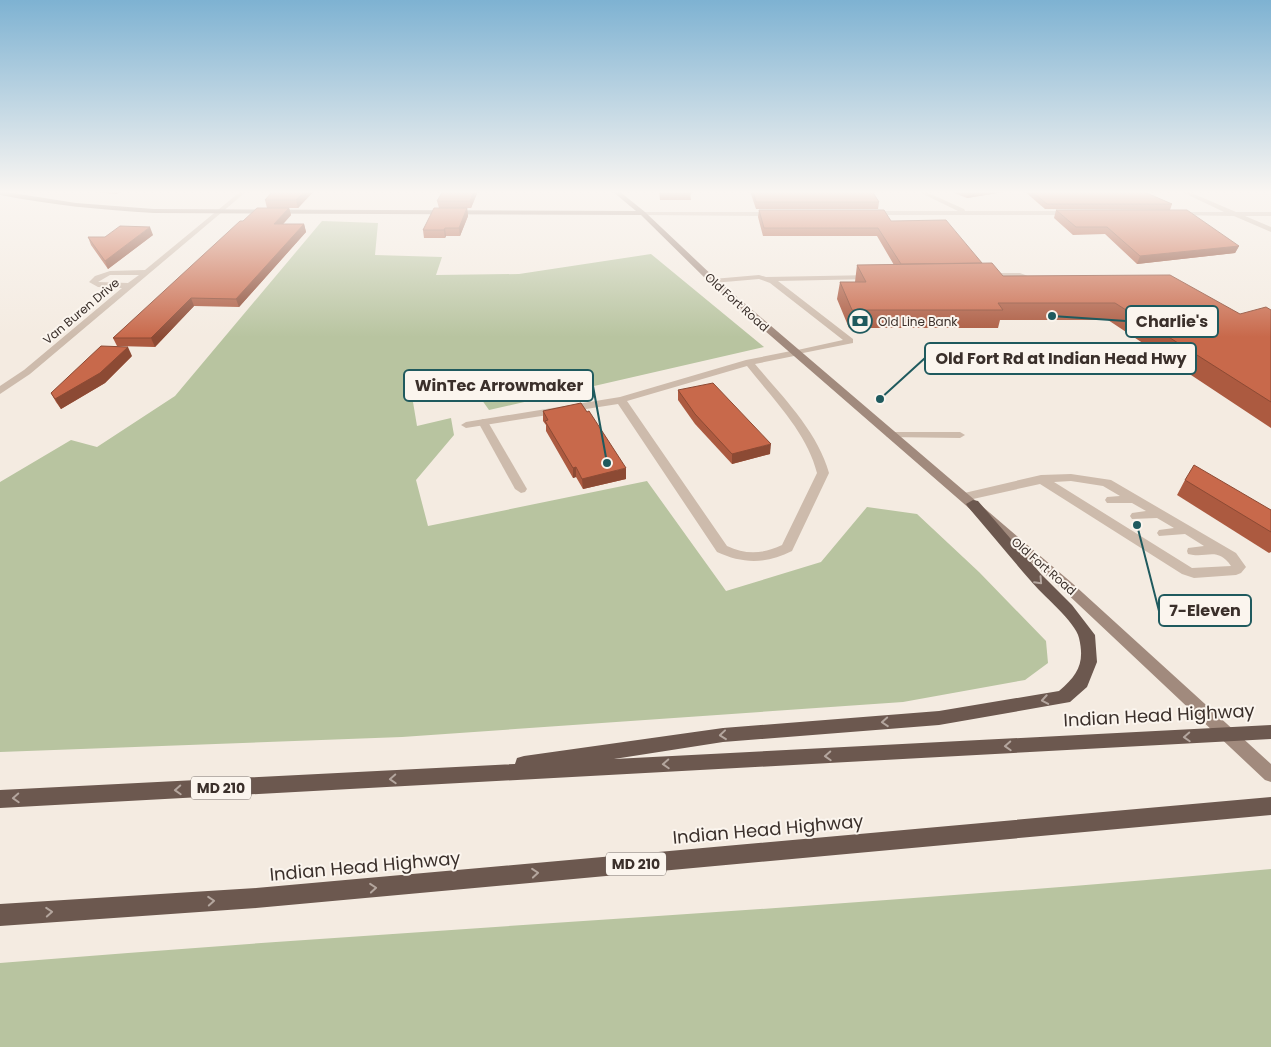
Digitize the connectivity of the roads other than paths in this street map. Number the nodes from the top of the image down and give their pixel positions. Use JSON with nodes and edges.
{"nodes":[{"id":1,"x":185,"y":240,"type":"edge"},
{"id":2,"x":671,"y":240,"type":"edge"},
{"id":3,"x":146,"y":272,"type":"junction"},
{"id":4,"x":981,"y":275,"type":"edge"},
{"id":5,"x":883,"y":277,"type":"edge"},
{"id":6,"x":766,"y":279,"type":"junction"},
{"id":7,"x":713,"y":280,"type":"junction"},
{"id":8,"x":1048,"y":282,"type":"edge"},
{"id":9,"x":130,"y":286,"type":"junction"},
{"id":10,"x":796,"y":353,"type":"junction"},
{"id":11,"x":749,"y":362,"type":"junction"},
{"id":12,"x":0,"y":391,"type":"edge"},
{"id":13,"x":621,"y":400,"type":"junction"},
{"id":14,"x":483,"y":422,"type":"junction"},
{"id":15,"x":466,"y":425,"type":"dead end"},
{"id":16,"x":890,"y":435,"type":"junction"},
{"id":17,"x":960,"y":435,"type":"dead end"},
{"id":18,"x":1041,"y":479,"type":"junction"},
{"id":19,"x":521,"y":489,"type":"dead end"},
{"id":20,"x":1135,"y":499,"type":"junction"},
{"id":21,"x":969,"y":500,"type":"junction"},
{"id":22,"x":1111,"y":500,"type":"dead end"},
{"id":23,"x":1159,"y":514,"type":"junction"},
{"id":24,"x":1136,"y":516,"type":"dead end"},
{"id":25,"x":1188,"y":530,"type":"junction"},
{"id":26,"x":1163,"y":533,"type":"dead end"},
{"id":27,"x":1218,"y":548,"type":"junction"},
{"id":28,"x":1193,"y":551,"type":"dead end"},
{"id":29,"x":1271,"y":732,"type":"edge"},
{"id":30,"x":1227,"y":735,"type":"junction"},
{"id":31,"x":442,"y":776,"type":"junction"},
{"id":32,"x":1271,"y":776,"type":"edge"},
{"id":33,"x":0,"y":799,"type":"edge"},
{"id":34,"x":1271,"y":806,"type":"edge"},
{"id":35,"x":0,"y":915,"type":"edge"}],
"edges":[{"from":1,"to":3,"type":"street","name":"Van Buren Drive"},
{"from":2,"to":7,"type":"main road","name":"Old Fort Road"},
{"from":3,"to":9,"type":"street","name":"Van Buren Drive"},
{"from":3,"to":9,"type":"street"},
{"from":4,"to":8,"type":"street"},
{"from":5,"to":6,"type":"street"},
{"from":6,"to":7,"type":"street"},
{"from":6,"to":10,"type":"street"},
{"from":7,"to":10,"type":"main road","name":"Old Fort Road"},
{"from":9,"to":12,"type":"street","name":"Van Buren Drive"},
{"from":10,"to":11,"type":"street"},
{"from":10,"to":16,"type":"main road","name":"Old Fort Road"},
{"from":11,"to":13,"type":"street"},
{"from":11,"to":13,"type":"street"},
{"from":13,"to":14,"type":"street"},
{"from":14,"to":15,"type":"street"},
{"from":14,"to":19,"type":"street"},
{"from":16,"to":17,"type":"street"},
{"from":16,"to":21,"type":"main road","name":"Old Fort Road"},
{"from":18,"to":20,"type":"street"},
{"from":18,"to":21,"type":"street"},
{"from":18,"to":27,"type":"street"},
{"from":20,"to":22,"type":"street"},
{"from":20,"to":23,"type":"street"},
{"from":21,"to":30,"type":"main road","name":"Old Fort Road"},
{"from":21,"to":31,"type":"highway","one_way":true},
{"from":23,"to":24,"type":"street"},
{"from":23,"to":25,"type":"street"},
{"from":25,"to":26,"type":"street"},
{"from":25,"to":27,"type":"street"},
{"from":27,"to":28,"type":"street"},
{"from":29,"to":30,"type":"highway","name":"Indian Head Highway","number":"MD 210"},
{"from":30,"to":31,"type":"highway","name":"Indian Head Highway","number":"MD 210","one_way":true},
{"from":30,"to":32,"type":"main road","name":"Old Fort Road"},
{"from":31,"to":33,"type":"highway","name":"Indian Head Highway","number":"MD 210","one_way":true},
{"from":35,"to":34,"type":"highway","name":"Indian Head Highway","number":"MD 210","one_way":true}]}
